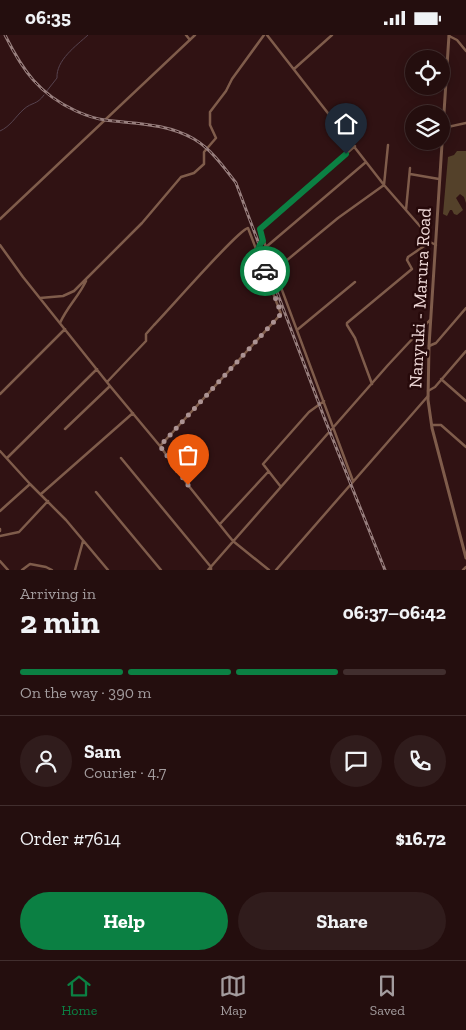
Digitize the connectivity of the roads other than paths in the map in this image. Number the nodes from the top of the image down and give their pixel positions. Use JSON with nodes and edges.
{"nodes":[{"id":1,"x":186,"y":35,"type":"edge"},
{"id":2,"x":195,"y":35,"type":"edge"},
{"id":3,"x":265,"y":35,"type":"edge"},
{"id":4,"x":332,"y":35,"type":"edge"},
{"id":5,"x":449,"y":36,"type":"edge"},
{"id":6,"x":190,"y":40,"type":"junction"},
{"id":7,"x":466,"y":51,"type":"edge"},
{"id":8,"x":294,"y":70,"type":"junction"},
{"id":9,"x":445,"y":105,"type":"edge"},
{"id":10,"x":466,"y":123,"type":"edge"},
{"id":11,"x":450,"y":127,"type":"edge"},
{"id":12,"x":388,"y":145,"type":"dead end"},
{"id":13,"x":355,"y":146,"type":"junction"},
{"id":14,"x":443,"y":150,"type":"edge"},
{"id":15,"x":366,"y":162,"type":"junction"},
{"id":16,"x":410,"y":168,"type":"dead end"},
{"id":17,"x":410,"y":174,"type":"junction"},
{"id":18,"x":441,"y":179,"type":"junction"},
{"id":19,"x":384,"y":185,"type":"junction"},
{"id":20,"x":406,"y":211,"type":"junction"},
{"id":21,"x":0,"y":219,"type":"edge"},
{"id":22,"x":263,"y":241,"type":"junction"},
{"id":23,"x":430,"y":242,"type":"junction"},
{"id":24,"x":0,"y":245,"type":"edge"},
{"id":25,"x":436,"y":245,"type":"junction"},
{"id":26,"x":266,"y":247,"type":"junction"},
{"id":27,"x":257,"y":252,"type":"junction"},
{"id":28,"x":275,"y":270,"type":"junction"},
{"id":29,"x":88,"y":277,"type":"junction"},
{"id":30,"x":355,"y":283,"type":"dead end"},
{"id":31,"x":40,"y":298,"type":"junction"},
{"id":32,"x":466,"y":308,"type":"edge"},
{"id":33,"x":431,"y":319,"type":"junction"},
{"id":34,"x":60,"y":323,"type":"junction"},
{"id":35,"x":65,"y":329,"type":"junction"},
{"id":36,"x":297,"y":331,"type":"junction"},
{"id":37,"x":429,"y":345,"type":"junction"},
{"id":38,"x":465,"y":353,"type":"edge"},
{"id":39,"x":96,"y":369,"type":"junction"},
{"id":40,"x":441,"y":379,"type":"junction"},
{"id":41,"x":107,"y":382,"type":"junction"},
{"id":42,"x":372,"y":384,"type":"junction"},
{"id":43,"x":110,"y":386,"type":"junction"},
{"id":44,"x":0,"y":394,"type":"edge"},
{"id":45,"x":428,"y":394,"type":"junction"},
{"id":46,"x":324,"y":401,"type":"junction"},
{"id":47,"x":466,"y":401,"type":"edge"},
{"id":48,"x":133,"y":413,"type":"junction"},
{"id":49,"x":432,"y":425,"type":"junction"},
{"id":50,"x":334,"y":427,"type":"junction"},
{"id":51,"x":65,"y":429,"type":"dead end"},
{"id":52,"x":160,"y":446,"type":"junction"},
{"id":53,"x":466,"y":447,"type":"edge"},
{"id":54,"x":0,"y":451,"type":"edge"},
{"id":55,"x":121,"y":458,"type":"dead end"},
{"id":56,"x":7,"y":459,"type":"junction"},
{"id":57,"x":268,"y":472,"type":"junction"},
{"id":58,"x":353,"y":481,"type":"junction"},
{"id":59,"x":30,"y":484,"type":"junction"},
{"id":60,"x":281,"y":487,"type":"junction"},
{"id":61,"x":96,"y":493,"type":"dead end"},
{"id":62,"x":40,"y":495,"type":"junction"},
{"id":63,"x":48,"y":501,"type":"junction"},
{"id":64,"x":0,"y":511,"type":"edge"},
{"id":65,"x":220,"y":525,"type":"junction"},
{"id":66,"x":0,"y":536,"type":"edge"},
{"id":67,"x":83,"y":541,"type":"junction"},
{"id":68,"x":233,"y":541,"type":"junction"},
{"id":69,"x":466,"y":558,"type":"edge"},
{"id":70,"x":0,"y":561,"type":"edge"},
{"id":71,"x":466,"y":567,"type":"edge"},
{"id":72,"x":210,"y":569,"type":"edge"},
{"id":73,"x":8,"y":570,"type":"edge"},
{"id":74,"x":22,"y":570,"type":"edge"},
{"id":75,"x":52,"y":570,"type":"edge"},
{"id":76,"x":75,"y":570,"type":"edge"},
{"id":77,"x":108,"y":570,"type":"edge"},
{"id":78,"x":161,"y":570,"type":"edge"},
{"id":79,"x":269,"y":570,"type":"edge"},
{"id":80,"x":276,"y":570,"type":"edge"},
{"id":81,"x":463,"y":570,"type":"edge"}],
"edges":[{"from":1,"to":6,"type":"street"},
{"from":2,"to":6,"type":"street"},
{"from":3,"to":8,"type":"street"},
{"from":3,"to":29,"type":"street"},
{"from":4,"to":8,"type":"street"},
{"from":5,"to":7,"type":"street"},
{"from":5,"to":9,"type":"street","name":"Nanyuki - Marura Road"},
{"from":6,"to":21,"type":"street"},
{"from":8,"to":13,"type":"street"},
{"from":10,"to":11,"type":"street"},
{"from":12,"to":19,"type":"street"},
{"from":13,"to":15,"type":"street"},
{"from":13,"to":22,"type":"street"},
{"from":14,"to":18,"type":"street","name":"Nanyuki - Marura Road"},
{"from":15,"to":19,"type":"street"},
{"from":15,"to":26,"type":"street"},
{"from":16,"to":17,"type":"street"},
{"from":17,"to":18,"type":"street"},
{"from":17,"to":20,"type":"street"},
{"from":18,"to":25,"type":"street","name":"Nanyuki - Marura Road"},
{"from":19,"to":20,"type":"street"},
{"from":19,"to":28,"type":"street"},
{"from":20,"to":23,"type":"street"},
{"from":22,"to":26,"type":"street"},
{"from":22,"to":27,"type":"street"},
{"from":23,"to":25,"type":"street"},
{"from":23,"to":42,"type":"street"},
{"from":24,"to":31,"type":"street"},
{"from":25,"to":33,"type":"street","name":"Nanyuki - Marura Road"},
{"from":26,"to":28,"type":"street"},
{"from":27,"to":41,"type":"street"},
{"from":27,"to":52,"type":"street"},
{"from":28,"to":36,"type":"street"},
{"from":29,"to":31,"type":"street"},
{"from":29,"to":34,"type":"street"},
{"from":30,"to":36,"type":"street"},
{"from":31,"to":34,"type":"street"},
{"from":32,"to":37,"type":"street"},
{"from":33,"to":37,"type":"street","name":"Nanyuki - Marura Road"},
{"from":33,"to":42,"type":"street"},
{"from":34,"to":35,"type":"street"},
{"from":35,"to":39,"type":"street"},
{"from":35,"to":44,"type":"street"},
{"from":36,"to":46,"type":"street"},
{"from":37,"to":45,"type":"street","name":"Nanyuki - Marura Road"},
{"from":38,"to":40,"type":"street"},
{"from":39,"to":41,"type":"street"},
{"from":39,"to":56,"type":"street"},
{"from":40,"to":45,"type":"street"},
{"from":40,"to":47,"type":"street"},
{"from":41,"to":43,"type":"street"},
{"from":42,"to":50,"type":"street"},
{"from":43,"to":48,"type":"street"},
{"from":43,"to":51,"type":"street"},
{"from":45,"to":49,"type":"street","name":"Nanyuki - Marura Road"},
{"from":45,"to":58,"type":"street"},
{"from":46,"to":50,"type":"street"},
{"from":46,"to":57,"type":"street"},
{"from":48,"to":52,"type":"street"},
{"from":48,"to":62,"type":"street"},
{"from":49,"to":53,"type":"street"},
{"from":49,"to":69,"type":"street","name":"Nanyuki - Marura Road"},
{"from":50,"to":58,"type":"street"},
{"from":50,"to":60,"type":"street"},
{"from":52,"to":65,"type":"street"},
{"from":54,"to":56,"type":"street"},
{"from":55,"to":72,"type":"street"},
{"from":56,"to":59,"type":"street"},
{"from":57,"to":60,"type":"street"},
{"from":57,"to":65,"type":"street"},
{"from":58,"to":80,"type":"street"},
{"from":59,"to":62,"type":"street"},
{"from":59,"to":64,"type":"street"},
{"from":60,"to":68,"type":"street"},
{"from":61,"to":78,"type":"street"},
{"from":62,"to":63,"type":"street"},
{"from":63,"to":66,"type":"street"},
{"from":63,"to":67,"type":"street"},
{"from":65,"to":68,"type":"street"},
{"from":67,"to":76,"type":"street"},
{"from":67,"to":77,"type":"street"},
{"from":68,"to":72,"type":"street"},
{"from":68,"to":79,"type":"street"},
{"from":70,"to":73,"type":"street"},
{"from":71,"to":81,"type":"street"},
{"from":74,"to":75,"type":"street"}]}
